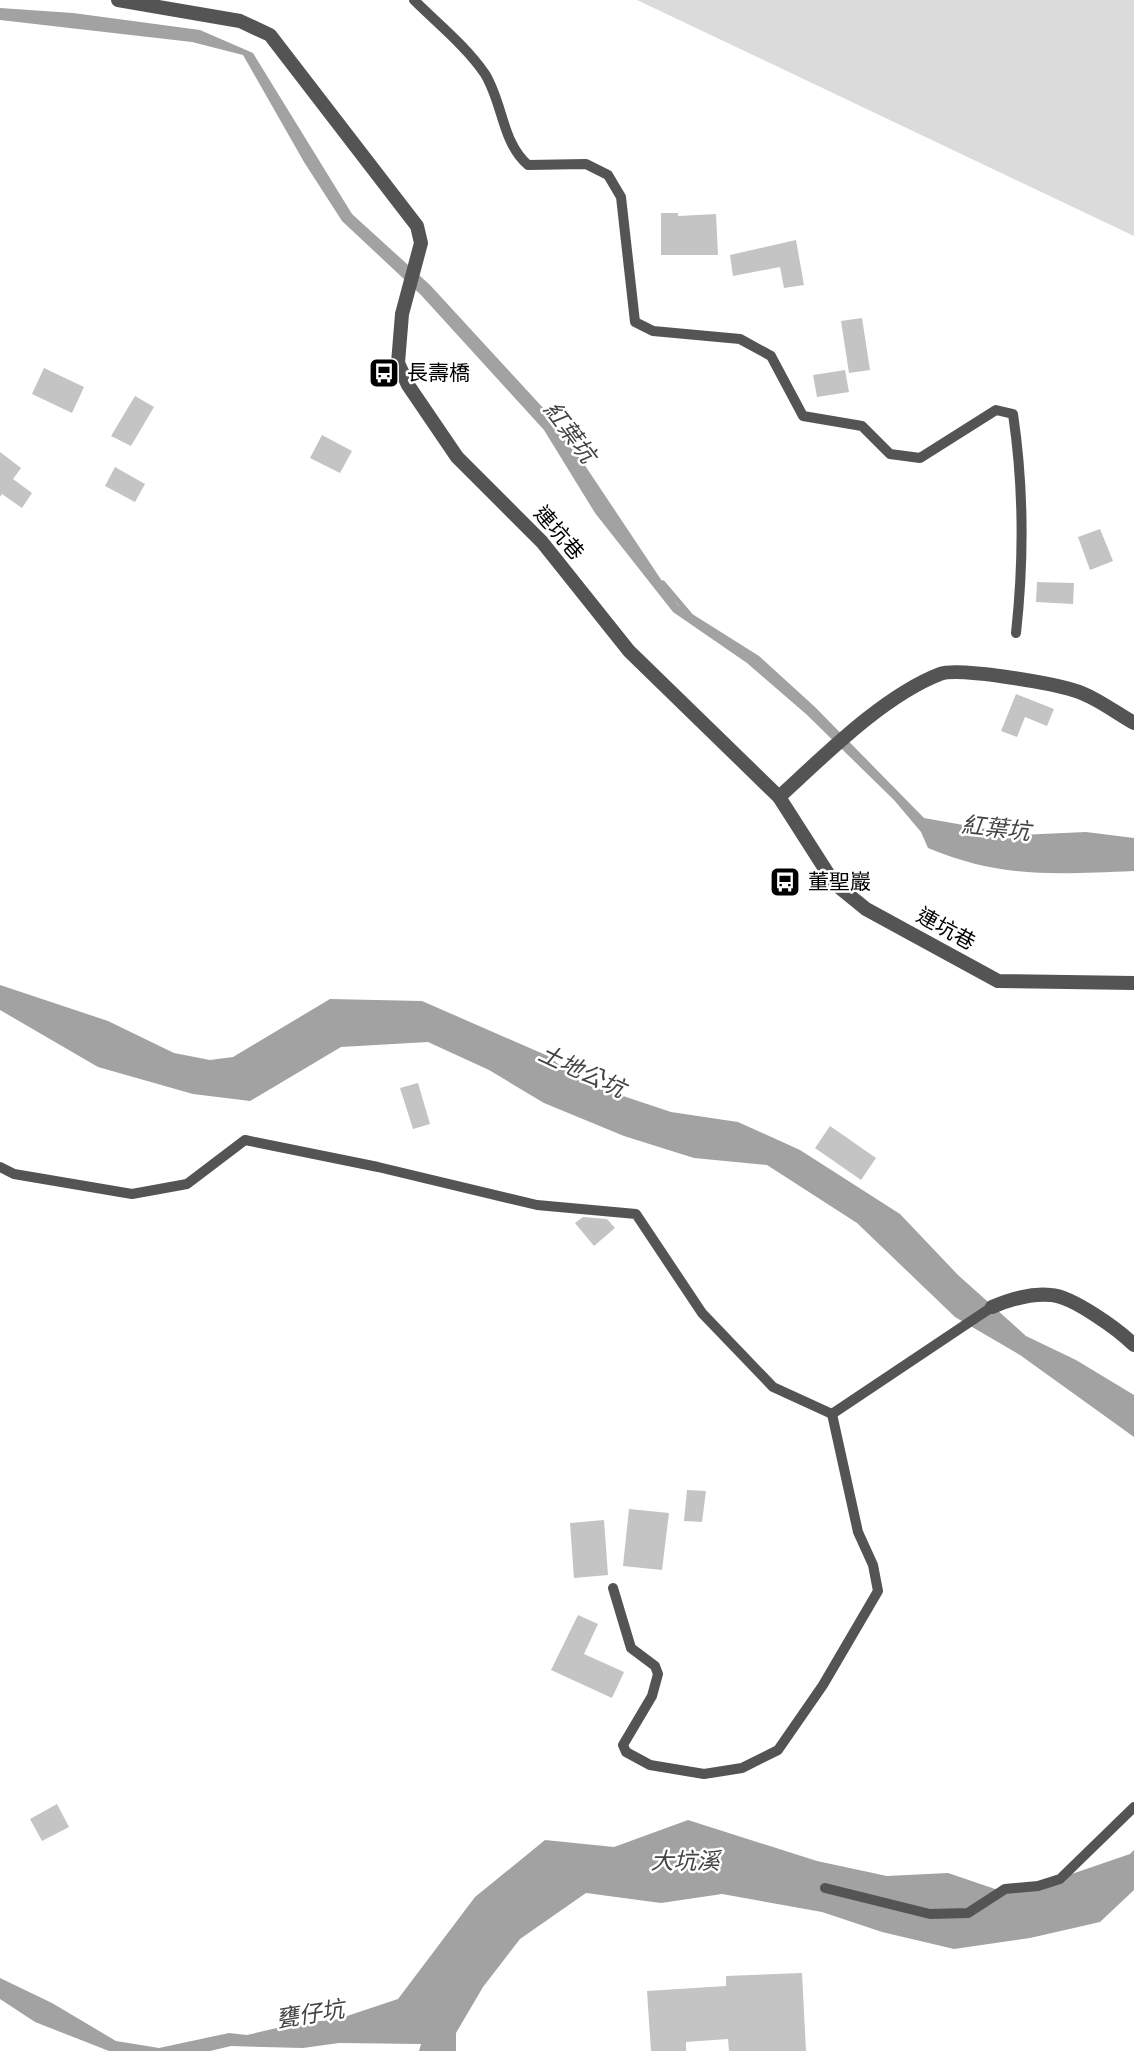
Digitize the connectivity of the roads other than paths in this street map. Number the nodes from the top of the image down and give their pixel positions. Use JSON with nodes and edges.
{"nodes":[{"id":1,"x":118,"y":0,"type":"edge"},
{"id":2,"x":414,"y":0,"type":"edge"},
{"id":3,"x":1016,"y":633,"type":"dead end"},
{"id":4,"x":1134,"y":723,"type":"edge"},
{"id":5,"x":779,"y":797,"type":"junction"},
{"id":6,"x":1134,"y":983,"type":"edge"},
{"id":7,"x":0,"y":1167,"type":"edge"},
{"id":8,"x":992,"y":1307,"type":"joint"},
{"id":9,"x":1134,"y":1345,"type":"edge"},
{"id":10,"x":832,"y":1414,"type":"junction"},
{"id":11,"x":613,"y":1588,"type":"dead end"},
{"id":12,"x":1134,"y":1807,"type":"edge"},
{"id":13,"x":825,"y":1888,"type":"dead end"}],
"edges":[{"from":1,"to":5,"type":"street","name":"連坑巷"},
{"from":2,"to":3,"type":"lane"},
{"from":4,"to":5,"type":"street"},
{"from":5,"to":6,"type":"street","name":"連坑巷"},
{"from":7,"to":10,"type":"lane"},
{"from":8,"to":9,"type":"street"},
{"from":8,"to":10,"type":"lane"},
{"from":10,"to":11,"type":"lane"},
{"from":12,"to":13,"type":"lane"}]}
